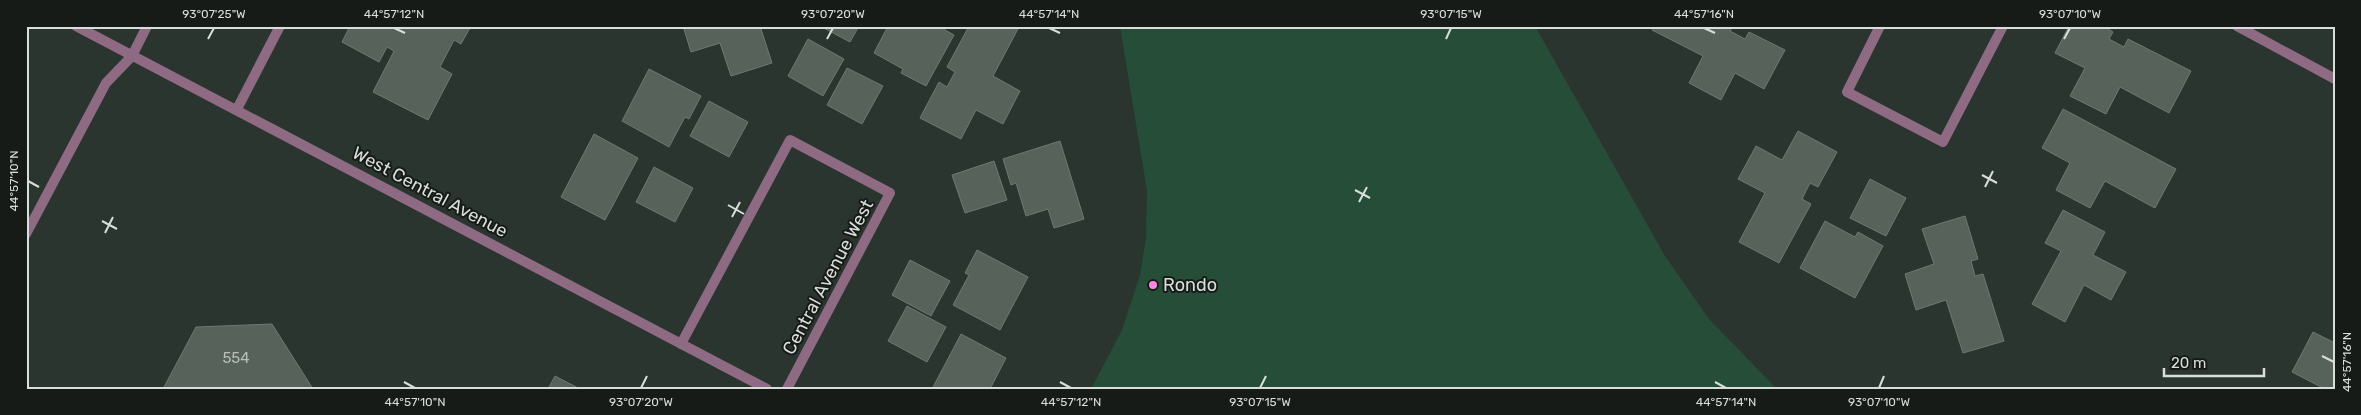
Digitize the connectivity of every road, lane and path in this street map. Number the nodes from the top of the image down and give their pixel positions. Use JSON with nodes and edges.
{"nodes":[{"id":1,"x":76,"y":26,"type":"edge"},
{"id":2,"x":147,"y":26,"type":"edge"},
{"id":3,"x":280,"y":26,"type":"edge"},
{"id":4,"x":1880,"y":26,"type":"edge"},
{"id":5,"x":2003,"y":26,"type":"edge"},
{"id":6,"x":2237,"y":26,"type":"edge"},
{"id":7,"x":132,"y":56,"type":"junction"},
{"id":8,"x":2335,"y":79,"type":"edge"},
{"id":9,"x":237,"y":109,"type":"junction"},
{"id":10,"x":26,"y":234,"type":"edge"},
{"id":11,"x":681,"y":344,"type":"junction"},
{"id":12,"x":767,"y":389,"type":"edge"},
{"id":13,"x":787,"y":389,"type":"edge"}],
"edges":[{"from":1,"to":7,"type":"street","name":"West Central Avenue"},
{"from":2,"to":7,"type":"street"},
{"from":3,"to":9,"type":"street"},
{"from":4,"to":5,"type":"street"},
{"from":6,"to":8,"type":"street"},
{"from":7,"to":9,"type":"street","name":"West Central Avenue"},
{"from":7,"to":10,"type":"street"},
{"from":9,"to":11,"type":"street","name":"West Central Avenue"},
{"from":11,"to":12,"type":"street","name":"West Central Avenue"},
{"from":11,"to":13,"type":"street","name":"Central Avenue West"}]}
